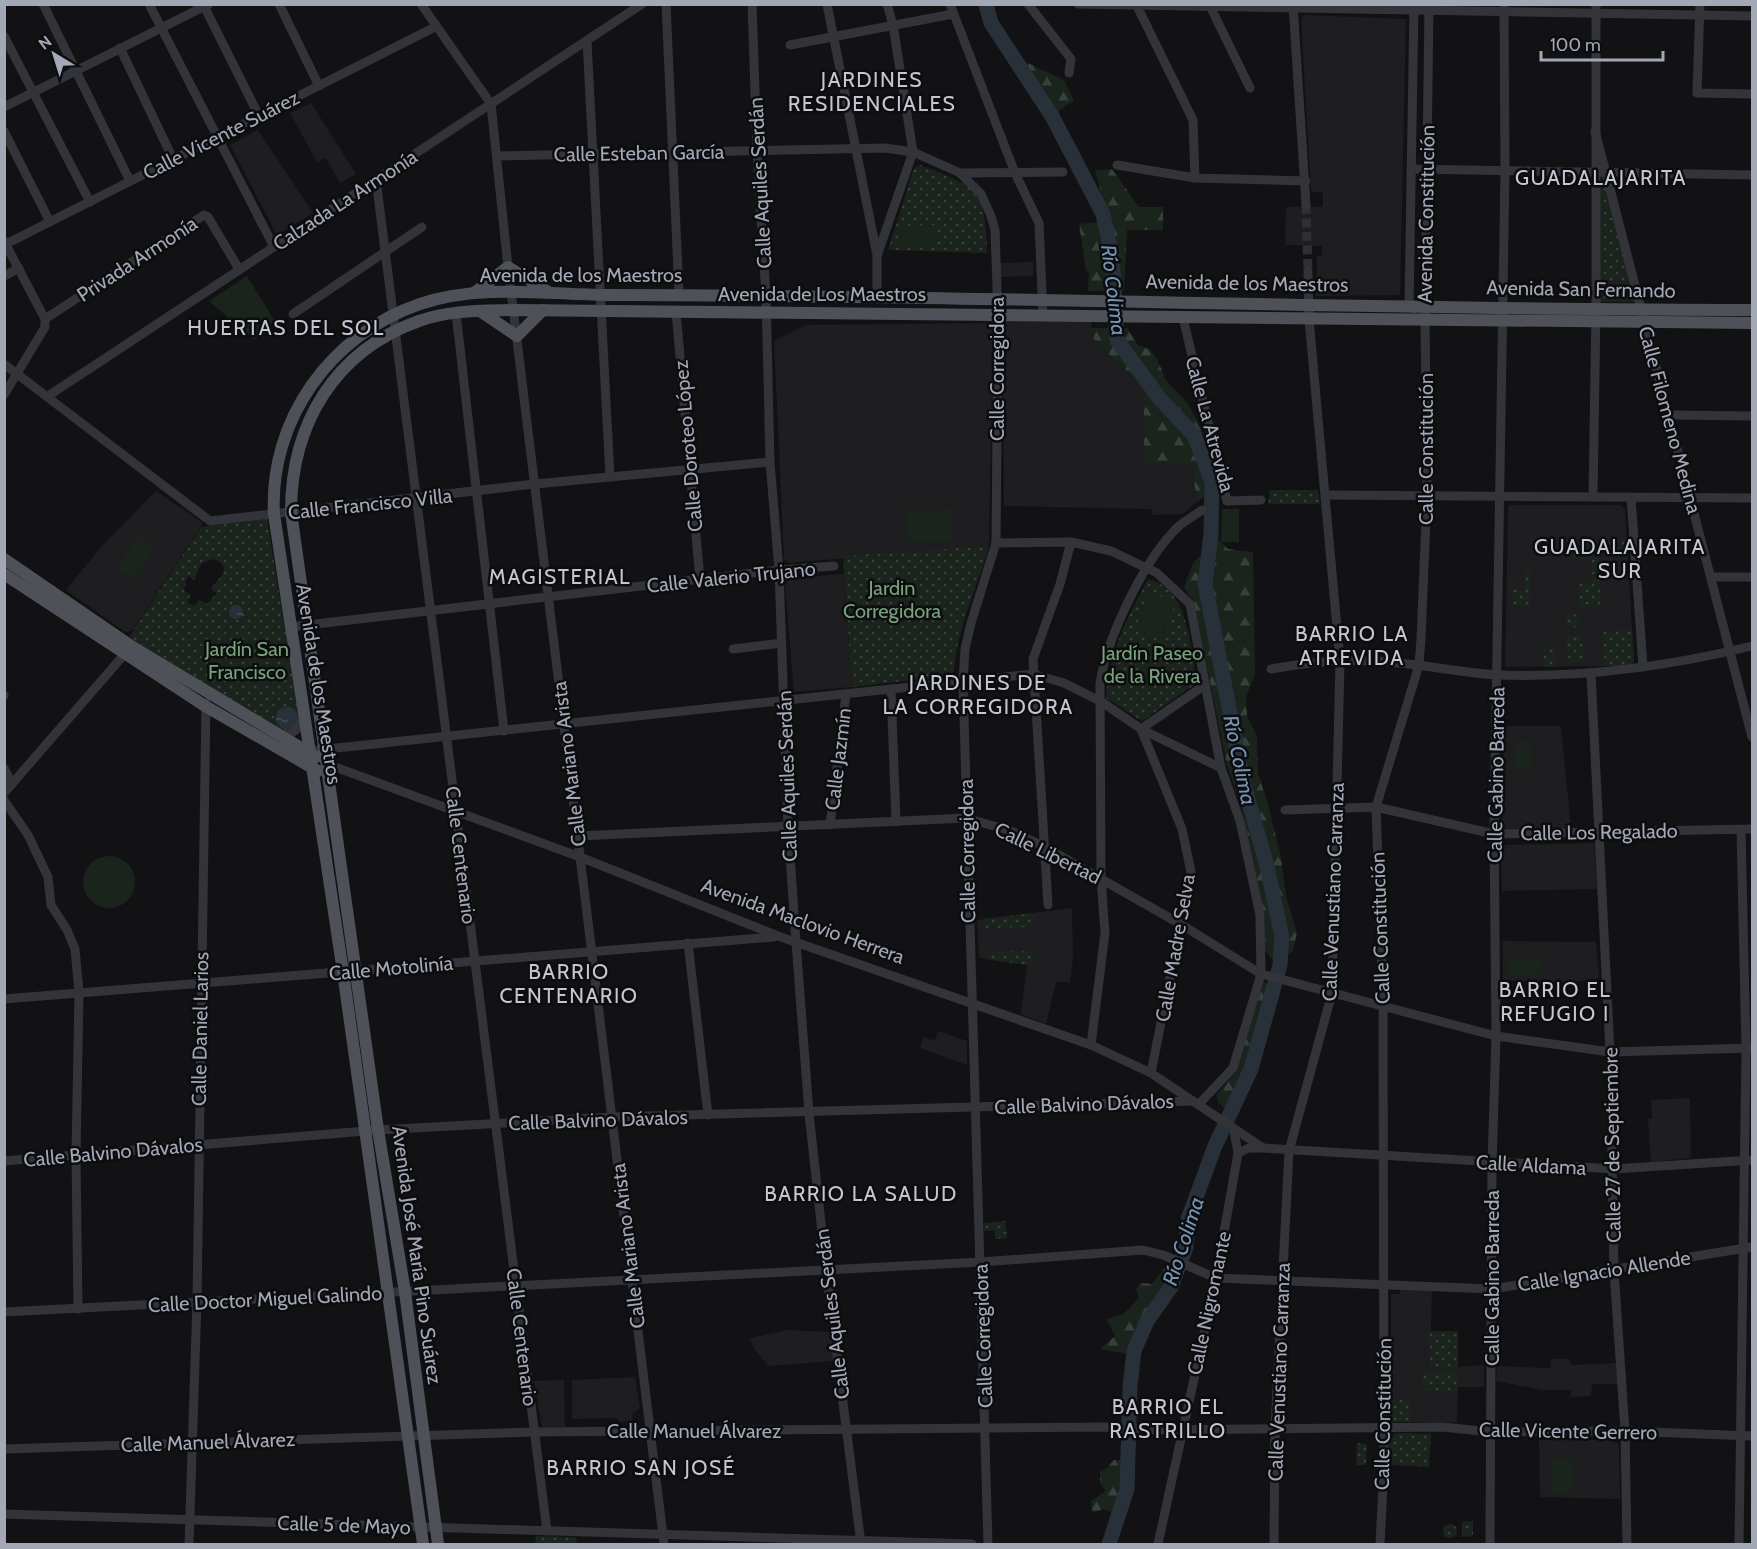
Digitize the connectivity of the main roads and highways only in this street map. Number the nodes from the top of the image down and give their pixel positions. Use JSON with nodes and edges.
{"nodes":[{"id":1,"x":548,"y":291,"type":"junction"},
{"id":2,"x":474,"y":293,"type":"junction"},
{"id":3,"x":1409,"y":305,"type":"joint"},
{"id":4,"x":543,"y":310,"type":"junction"},
{"id":5,"x":1752,"y":310,"type":"edge"},
{"id":6,"x":480,"y":311,"type":"junction"},
{"id":7,"x":1425,"y":312,"type":"junction"},
{"id":8,"x":1643,"y":316,"type":"junction"},
{"id":9,"x":1084,"y":317,"type":"joint"},
{"id":10,"x":1752,"y":323,"type":"edge"},
{"id":11,"x":4,"y":559,"type":"edge"},
{"id":12,"x":4,"y":574,"type":"edge"},
{"id":13,"x":26,"y":581,"type":"junction"},
{"id":14,"x":307,"y":625,"type":"joint"},
{"id":15,"x":207,"y":700,"type":"junction"},
{"id":16,"x":311,"y":753,"type":"junction"},
{"id":17,"x":313,"y":769,"type":"junction"},
{"id":18,"x":328,"y":769,"type":"junction"},
{"id":19,"x":357,"y":971,"type":"joint"},
{"id":20,"x":343,"y":972,"type":"joint"},
{"id":21,"x":423,"y":1545,"type":"edge"},
{"id":22,"x":438,"y":1545,"type":"edge"}],
"edges":[{"from":1,"to":2,"type":"main road","name":"Avenida de los Maestros"},
{"from":1,"to":2,"type":"main road"},
{"from":1,"to":3,"type":"main road","name":"Avenida de los Maestros"},
{"from":2,"to":16,"type":"main road","name":"Avenida de los Maestros"},
{"from":3,"to":7,"type":"main road","name":"Avenida San Fernando"},
{"from":4,"to":6,"type":"main road","name":"Avenida de Los Maestros"},
{"from":4,"to":6,"type":"main road"},
{"from":4,"to":9,"type":"main road","name":"Avenida de Los Maestros"},
{"from":5,"to":8,"type":"main road","name":"Avenida San Fernando"},
{"from":6,"to":14,"type":"main road","name":"Avenida de Los Maestros"},
{"from":7,"to":8,"type":"main road","name":"Avenida San Fernando"},
{"from":7,"to":9,"type":"main road","name":"Avenida de los Maestros"},
{"from":8,"to":10,"type":"main road","name":"Avenida San Fernando"},
{"from":11,"to":13,"type":"main road"},
{"from":12,"to":13,"type":"main road"},
{"from":13,"to":15,"type":"main road"},
{"from":14,"to":18,"type":"main road","name":"Avenida de los Maestros"},
{"from":15,"to":16,"type":"main road"},
{"from":15,"to":17,"type":"main road"},
{"from":16,"to":17,"type":"main road","name":"Avenida de los Maestros"},
{"from":16,"to":18,"type":"main road"},
{"from":17,"to":18,"type":"main road"},
{"from":17,"to":20,"type":"main road","name":"Avenida de los Maestros"},
{"from":18,"to":19,"type":"main road","name":"Avenida de los Maestros"},
{"from":19,"to":22,"type":"main road","name":"Avenida José María Pino Suárez"},
{"from":20,"to":21,"type":"main road","name":"Avenida José María Pino Suárez"}]}
